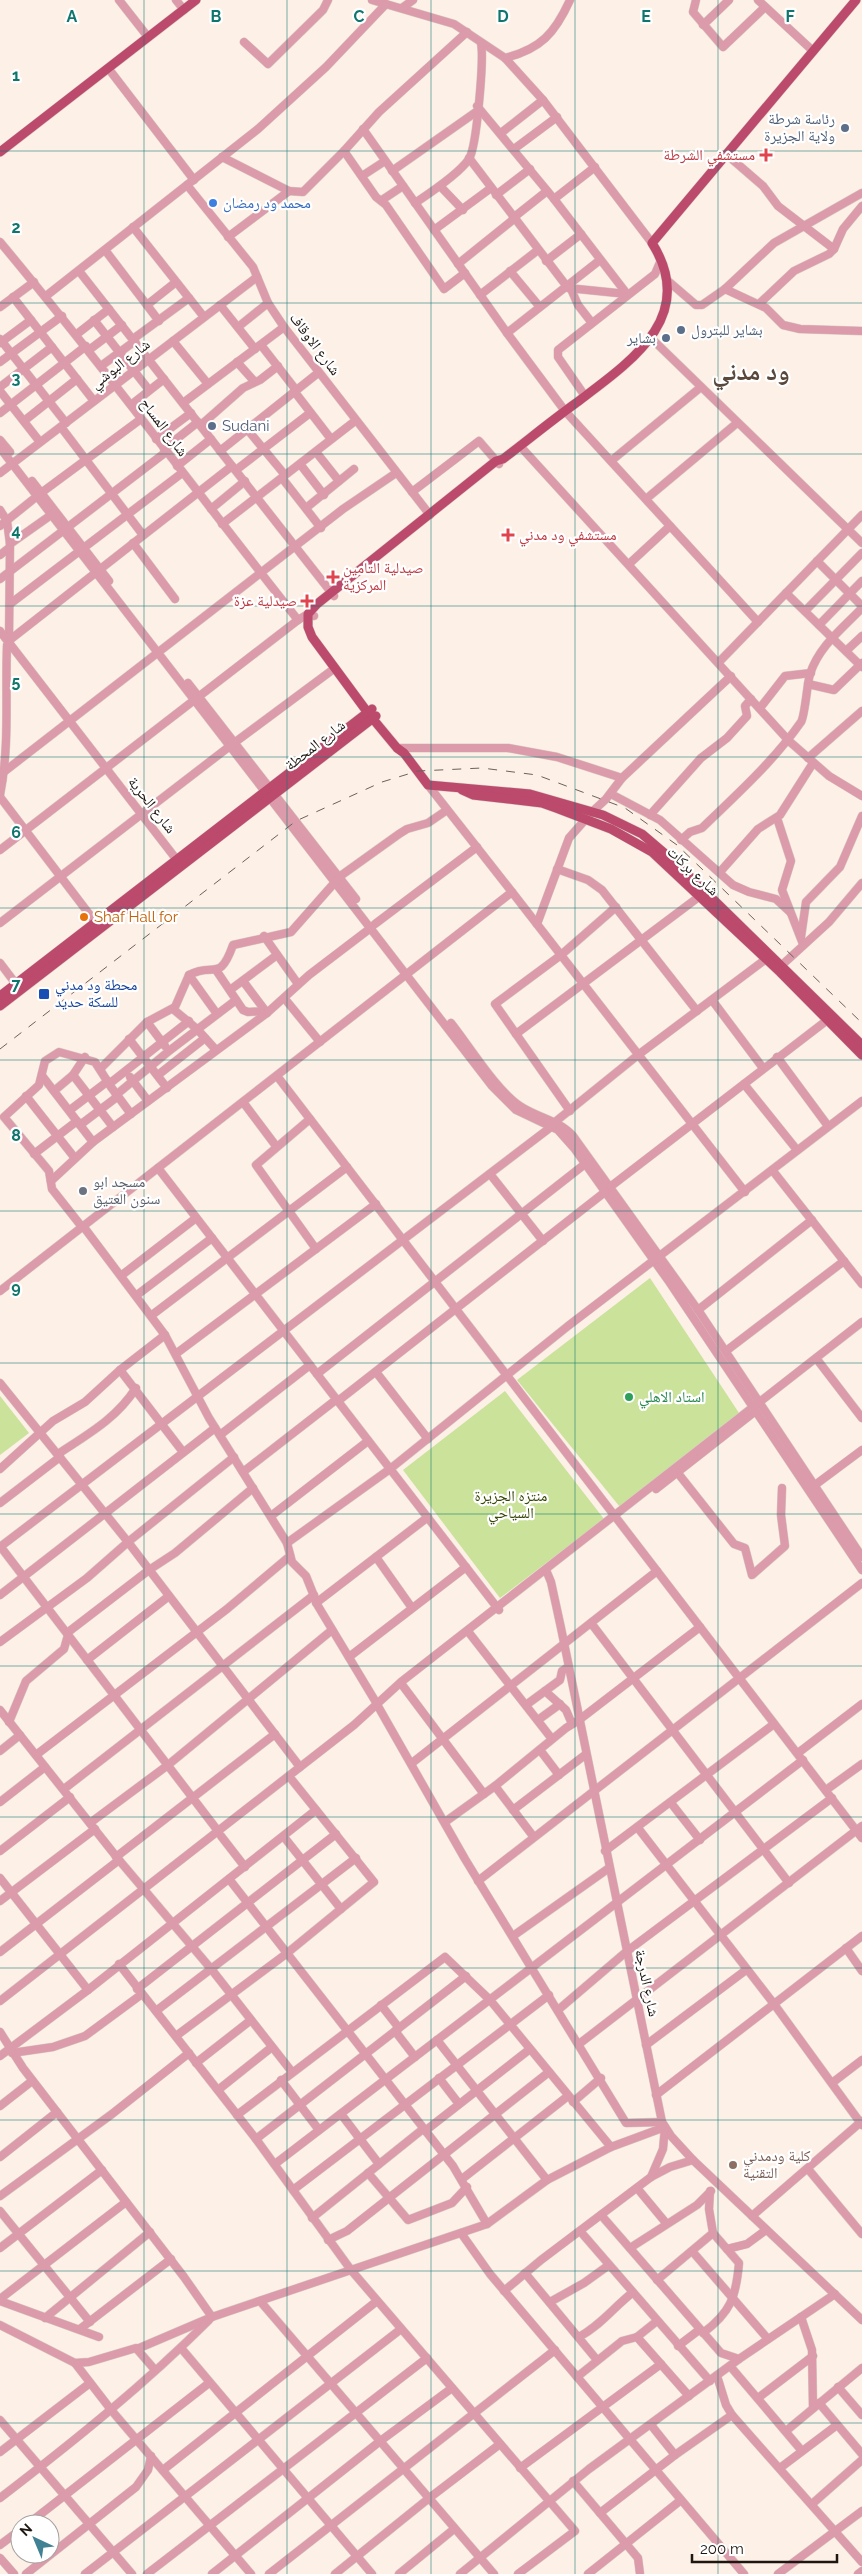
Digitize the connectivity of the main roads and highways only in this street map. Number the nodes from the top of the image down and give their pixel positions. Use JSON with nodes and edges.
{"nodes":[{"id":1,"x":196,"y":0,"type":"edge"},
{"id":2,"x":856,"y":0,"type":"edge"},
{"id":3,"x":0,"y":152,"type":"edge"},
{"id":4,"x":500,"y":462,"type":"junction"},
{"id":5,"x":404,"y":538,"type":"junction"},
{"id":6,"x":311,"y":615,"type":"junction"},
{"id":7,"x":372,"y":714,"type":"junction"},
{"id":8,"x":588,"y":815,"type":"junction"},
{"id":9,"x":18,"y":987,"type":"junction"},
{"id":10,"x":0,"y":996,"type":"edge"},
{"id":11,"x":0,"y":1006,"type":"edge"},
{"id":12,"x":862,"y":1045,"type":"edge"},
{"id":13,"x":862,"y":1055,"type":"edge"}],
"edges":[{"from":1,"to":3,"type":"main road"},
{"from":2,"to":4,"type":"main road"},
{"from":4,"to":5,"type":"main road"},
{"from":4,"to":5,"type":"main road"},
{"from":5,"to":6,"type":"main road"},
{"from":6,"to":7,"type":"main road"},
{"from":6,"to":7,"type":"main road"},
{"from":7,"to":8,"type":"main road","name":"شارع بركات"},
{"from":7,"to":9,"type":"main road","name":"شارع المحطة"},
{"from":8,"to":12,"type":"main road","name":"شارع بركات"},
{"from":8,"to":13,"type":"main road","name":"شارع بركات"},
{"from":9,"to":10,"type":"main road"},
{"from":9,"to":11,"type":"main road"}]}
